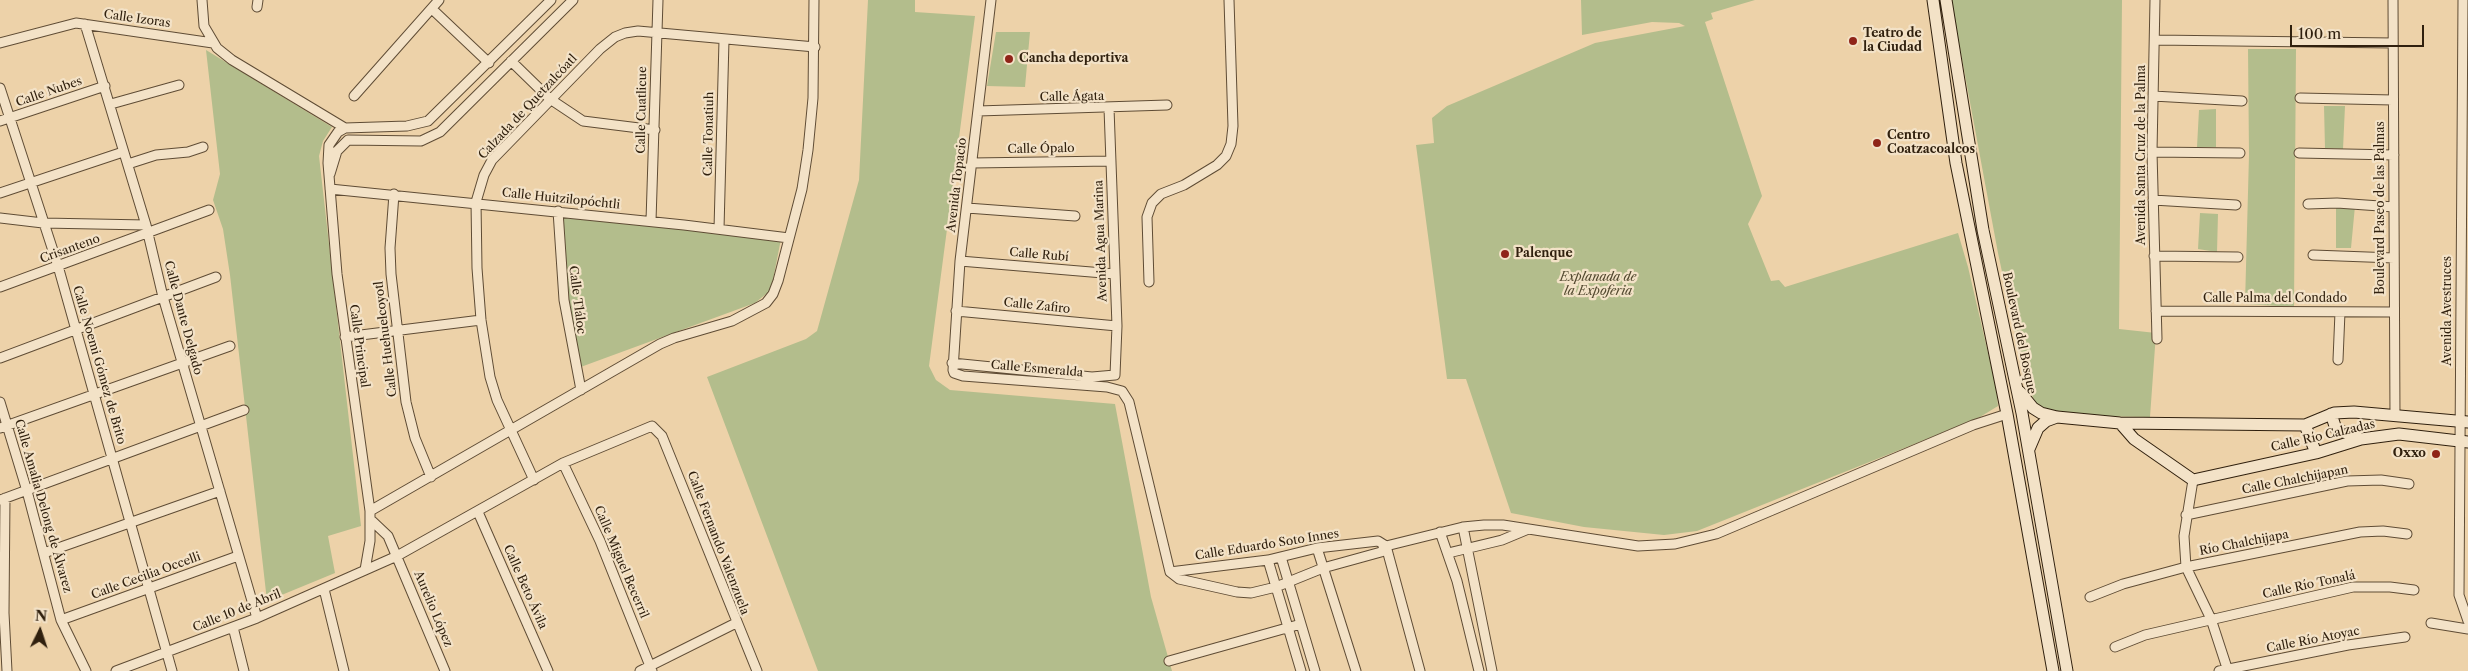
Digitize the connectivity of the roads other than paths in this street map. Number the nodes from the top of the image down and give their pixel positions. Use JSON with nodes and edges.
{"nodes":[{"id":1,"x":202,"y":0,"type":"edge"},
{"id":2,"x":439,"y":0,"type":"edge"},
{"id":3,"x":551,"y":0,"type":"edge"},
{"id":4,"x":572,"y":0,"type":"edge"},
{"id":5,"x":658,"y":0,"type":"edge"},
{"id":6,"x":814,"y":0,"type":"edge"},
{"id":7,"x":991,"y":0,"type":"edge"},
{"id":8,"x":1933,"y":0,"type":"edge"},
{"id":9,"x":1946,"y":0,"type":"edge"},
{"id":10,"x":2155,"y":0,"type":"edge"},
{"id":11,"x":2393,"y":0,"type":"edge"},
{"id":12,"x":2463,"y":0,"type":"edge"},
{"id":13,"x":1228,"y":1,"type":"edge"},
{"id":14,"x":432,"y":9,"type":"junction"},
{"id":15,"x":85,"y":24,"type":"junction"},
{"id":16,"x":656,"y":33,"type":"junction"},
{"id":17,"x":724,"y":40,"type":"junction"},
{"id":18,"x":2155,"y":40,"type":"junction"},
{"id":19,"x":0,"y":43,"type":"edge"},
{"id":20,"x":213,"y":43,"type":"junction"},
{"id":21,"x":2393,"y":43,"type":"junction"},
{"id":22,"x":815,"y":47,"type":"junction"},
{"id":23,"x":2465,"y":54,"type":"edge"},
{"id":24,"x":511,"y":61,"type":"junction"},
{"id":25,"x":489,"y":62,"type":"junction"},
{"id":26,"x":179,"y":85,"type":"dead end"},
{"id":27,"x":105,"y":86,"type":"junction"},
{"id":28,"x":0,"y":88,"type":"edge"},
{"id":29,"x":354,"y":96,"type":"dead end"},
{"id":30,"x":2153,"y":96,"type":"junction"},
{"id":31,"x":2300,"y":98,"type":"dead end"},
{"id":32,"x":550,"y":99,"type":"junction"},
{"id":33,"x":2394,"y":100,"type":"junction"},
{"id":34,"x":2242,"y":101,"type":"dead end"},
{"id":35,"x":111,"y":104,"type":"junction"},
{"id":36,"x":1167,"y":105,"type":"dead end"},
{"id":37,"x":1109,"y":108,"type":"junction"},
{"id":38,"x":978,"y":111,"type":"junction"},
{"id":39,"x":10,"y":118,"type":"junction"},
{"id":40,"x":2465,"y":118,"type":"edge"},
{"id":41,"x":0,"y":121,"type":"edge"},
{"id":42,"x":345,"y":128,"type":"junction"},
{"id":43,"x":655,"y":130,"type":"junction"},
{"id":44,"x":203,"y":147,"type":"dead end"},
{"id":45,"x":123,"y":152,"type":"junction"},
{"id":46,"x":2152,"y":152,"type":"junction"},
{"id":47,"x":2240,"y":152,"type":"dead end"},
{"id":48,"x":2299,"y":152,"type":"dead end"},
{"id":49,"x":2394,"y":155,"type":"junction"},
{"id":50,"x":1110,"y":161,"type":"junction"},
{"id":51,"x":972,"y":163,"type":"junction"},
{"id":52,"x":128,"y":164,"type":"junction"},
{"id":53,"x":2465,"y":169,"type":"edge"},
{"id":54,"x":329,"y":176,"type":"junction"},
{"id":55,"x":30,"y":183,"type":"junction"},
{"id":56,"x":330,"y":189,"type":"junction"},
{"id":57,"x":0,"y":193,"type":"edge"},
{"id":58,"x":394,"y":194,"type":"junction"},
{"id":59,"x":2153,"y":200,"type":"junction"},
{"id":60,"x":476,"y":202,"type":"junction"},
{"id":61,"x":2236,"y":204,"type":"dead end"},
{"id":62,"x":2308,"y":204,"type":"dead end"},
{"id":63,"x":2394,"y":207,"type":"junction"},
{"id":64,"x":967,"y":208,"type":"junction"},
{"id":65,"x":209,"y":210,"type":"dead end"},
{"id":66,"x":558,"y":211,"type":"junction"},
{"id":67,"x":1075,"y":216,"type":"dead end"},
{"id":68,"x":0,"y":218,"type":"edge"},
{"id":69,"x":2465,"y":218,"type":"edge"},
{"id":70,"x":651,"y":221,"type":"junction"},
{"id":71,"x":43,"y":222,"type":"junction"},
{"id":72,"x":147,"y":229,"type":"junction"},
{"id":73,"x":719,"y":229,"type":"junction"},
{"id":74,"x":789,"y":238,"type":"junction"},
{"id":75,"x":1988,"y":252,"type":"junction"},
{"id":76,"x":1974,"y":255,"type":"junction"},
{"id":77,"x":2314,"y":255,"type":"dead end"},
{"id":78,"x":2154,"y":256,"type":"junction"},
{"id":79,"x":2238,"y":257,"type":"dead end"},
{"id":80,"x":2394,"y":258,"type":"junction"},
{"id":81,"x":960,"y":261,"type":"junction"},
{"id":82,"x":58,"y":266,"type":"junction"},
{"id":83,"x":2465,"y":272,"type":"edge"},
{"id":84,"x":1115,"y":274,"type":"junction"},
{"id":85,"x":216,"y":277,"type":"dead end"},
{"id":86,"x":1149,"y":282,"type":"dead end"},
{"id":87,"x":0,"y":287,"type":"edge"},
{"id":88,"x":163,"y":297,"type":"junction"},
{"id":89,"x":956,"y":310,"type":"junction"},
{"id":90,"x":2156,"y":311,"type":"junction"},
{"id":91,"x":2340,"y":312,"type":"junction"},
{"id":92,"x":2394,"y":312,"type":"junction"},
{"id":93,"x":2464,"y":316,"type":"edge"},
{"id":94,"x":481,"y":320,"type":"junction"},
{"id":95,"x":1117,"y":326,"type":"junction"},
{"id":96,"x":76,"y":330,"type":"junction"},
{"id":97,"x":398,"y":330,"type":"junction"},
{"id":98,"x":346,"y":337,"type":"junction"},
{"id":99,"x":2156,"y":340,"type":"dead end"},
{"id":100,"x":230,"y":346,"type":"dead end"},
{"id":101,"x":0,"y":358,"type":"edge"},
{"id":102,"x":2338,"y":360,"type":"dead end"},
{"id":103,"x":182,"y":363,"type":"junction"},
{"id":104,"x":2464,"y":366,"type":"edge"},
{"id":105,"x":953,"y":368,"type":"junction"},
{"id":106,"x":2016,"y":388,"type":"junction"},
{"id":107,"x":581,"y":390,"type":"junction"},
{"id":108,"x":95,"y":394,"type":"junction"},
{"id":109,"x":0,"y":402,"type":"edge"},
{"id":110,"x":244,"y":410,"type":"dead end"},
{"id":111,"x":2007,"y":414,"type":"junction"},
{"id":112,"x":2331,"y":414,"type":"junction"},
{"id":113,"x":2395,"y":415,"type":"junction"},
{"id":114,"x":2057,"y":417,"type":"junction"},
{"id":115,"x":2464,"y":422,"type":"edge"},
{"id":116,"x":2120,"y":423,"type":"junction"},
{"id":117,"x":2149,"y":423,"type":"junction"},
{"id":118,"x":2304,"y":425,"type":"junction"},
{"id":119,"x":200,"y":426,"type":"junction"},
{"id":120,"x":4,"y":427,"type":"edge"},
{"id":121,"x":510,"y":432,"type":"junction"},
{"id":122,"x":2361,"y":439,"type":"junction"},
{"id":123,"x":2466,"y":443,"type":"edge"},
{"id":124,"x":2142,"y":444,"type":"junction"},
{"id":125,"x":2029,"y":450,"type":"junction"},
{"id":126,"x":2316,"y":453,"type":"junction"},
{"id":127,"x":113,"y":459,"type":"junction"},
{"id":128,"x":564,"y":463,"type":"junction"},
{"id":129,"x":431,"y":478,"type":"junction"},
{"id":130,"x":534,"y":480,"type":"junction"},
{"id":131,"x":2193,"y":480,"type":"junction"},
{"id":132,"x":2409,"y":484,"type":"dead end"},
{"id":133,"x":27,"y":490,"type":"junction"},
{"id":134,"x":220,"y":491,"type":"junction"},
{"id":135,"x":2,"y":499,"type":"edge"},
{"id":136,"x":2464,"y":509,"type":"edge"},
{"id":137,"x":478,"y":512,"type":"junction"},
{"id":138,"x":2186,"y":514,"type":"junction"},
{"id":139,"x":370,"y":515,"type":"junction"},
{"id":140,"x":131,"y":524,"type":"junction"},
{"id":141,"x":1463,"y":527,"type":"junction"},
{"id":142,"x":1526,"y":530,"type":"junction"},
{"id":143,"x":1440,"y":532,"type":"junction"},
{"id":144,"x":2407,"y":534,"type":"dead end"},
{"id":145,"x":1386,"y":546,"type":"junction"},
{"id":146,"x":1317,"y":548,"type":"junction"},
{"id":147,"x":1467,"y":548,"type":"junction"},
{"id":148,"x":44,"y":553,"type":"junction"},
{"id":149,"x":1448,"y":553,"type":"junction"},
{"id":150,"x":238,"y":556,"type":"junction"},
{"id":151,"x":397,"y":556,"type":"junction"},
{"id":152,"x":1281,"y":557,"type":"junction"},
{"id":153,"x":1268,"y":560,"type":"junction"},
{"id":154,"x":2459,"y":563,"type":"junction"},
{"id":155,"x":2186,"y":567,"type":"junction"},
{"id":156,"x":2468,"y":567,"type":"edge"},
{"id":157,"x":1323,"y":568,"type":"junction"},
{"id":158,"x":365,"y":570,"type":"junction"},
{"id":159,"x":1170,"y":572,"type":"junction"},
{"id":160,"x":1289,"y":582,"type":"junction"},
{"id":161,"x":1276,"y":587,"type":"junction"},
{"id":162,"x":149,"y":588,"type":"junction"},
{"id":163,"x":324,"y":589,"type":"junction"},
{"id":164,"x":2414,"y":590,"type":"dead end"},
{"id":165,"x":2090,"y":598,"type":"dead end"},
{"id":166,"x":2058,"y":617,"type":"junction"},
{"id":167,"x":257,"y":618,"type":"junction"},
{"id":168,"x":2211,"y":619,"type":"junction"},
{"id":169,"x":61,"y":620,"type":"junction"},
{"id":170,"x":2044,"y":620,"type":"junction"},
{"id":171,"x":2468,"y":621,"type":"edge"},
{"id":172,"x":736,"y":623,"type":"junction"},
{"id":173,"x":2431,"y":623,"type":"dead end"},
{"id":174,"x":1301,"y":624,"type":"junction"},
{"id":175,"x":233,"y":627,"type":"junction"},
{"id":176,"x":1288,"y":627,"type":"junction"},
{"id":177,"x":2468,"y":629,"type":"edge"},
{"id":178,"x":2405,"y":637,"type":"dead end"},
{"id":179,"x":2115,"y":647,"type":"dead end"},
{"id":180,"x":167,"y":651,"type":"junction"},
{"id":181,"x":1169,"y":661,"type":"dead end"},
{"id":182,"x":651,"y":668,"type":"edge"},
{"id":183,"x":2225,"y":670,"type":"edge"},
{"id":184,"x":7,"y":671,"type":"edge"},
{"id":185,"x":86,"y":671,"type":"edge"},
{"id":186,"x":116,"y":671,"type":"edge"},
{"id":187,"x":172,"y":671,"type":"edge"},
{"id":188,"x":244,"y":671,"type":"edge"},
{"id":189,"x":344,"y":671,"type":"edge"},
{"id":190,"x":445,"y":671,"type":"edge"},
{"id":191,"x":548,"y":671,"type":"edge"},
{"id":192,"x":640,"y":671,"type":"edge"},
{"id":193,"x":757,"y":671,"type":"edge"},
{"id":194,"x":1301,"y":671,"type":"edge"},
{"id":195,"x":1315,"y":671,"type":"edge"},
{"id":196,"x":1356,"y":671,"type":"edge"},
{"id":197,"x":1420,"y":671,"type":"edge"},
{"id":198,"x":1479,"y":671,"type":"edge"},
{"id":199,"x":1492,"y":671,"type":"edge"},
{"id":200,"x":2052,"y":671,"type":"edge"},
{"id":201,"x":2067,"y":671,"type":"edge"}],
"edges":[{"from":1,"to":20,"type":"street"},
{"from":2,"to":14,"type":"street"},
{"from":3,"to":25,"type":"street"},
{"from":4,"to":24,"type":"street","name":"Calle Principal"},
{"from":5,"to":16,"type":"street","name":"Calle Cuatlicue"},
{"from":6,"to":22,"type":"street"},
{"from":7,"to":38,"type":"street","name":"Avenida Topacio"},
{"from":8,"to":76,"type":"main road"},
{"from":9,"to":75,"type":"main road","name":"Boulevard del Bosque"},
{"from":10,"to":18,"type":"street","name":"Avenida Santa Cruz de la Palma"},
{"from":11,"to":21,"type":"street","name":"Boulevard Paseo de las Palmas"},
{"from":12,"to":23,"type":"street","name":"Avenida Avestruces"},
{"from":13,"to":86,"type":"street"},
{"from":14,"to":25,"type":"street"},
{"from":14,"to":29,"type":"street"},
{"from":15,"to":19,"type":"street","name":"Calle Izoras"},
{"from":15,"to":20,"type":"street","name":"Calle Izoras"},
{"from":15,"to":27,"type":"street","name":"Calle Dante Delgado"},
{"from":16,"to":17,"type":"street","name":"Calzada de Quetzalcóatl"},
{"from":16,"to":32,"type":"street","name":"Calzada de Quetzalcóatl"},
{"from":16,"to":43,"type":"street","name":"Calle Cuatlicue"},
{"from":17,"to":22,"type":"street","name":"Calzada de Quetzalcóatl"},
{"from":17,"to":73,"type":"street","name":"Calle Tonatiuh"},
{"from":18,"to":21,"type":"street"},
{"from":18,"to":30,"type":"street","name":"Avenida Santa Cruz de la Palma"},
{"from":20,"to":42,"type":"street"},
{"from":21,"to":33,"type":"street","name":"Boulevard Paseo de las Palmas"},
{"from":22,"to":74,"type":"street"},
{"from":23,"to":40,"type":"street","name":"Avenida Avestruces"},
{"from":24,"to":32,"type":"street"},
{"from":24,"to":54,"type":"street","name":"Calle Principal"},
{"from":25,"to":42,"type":"street"},
{"from":26,"to":35,"type":"street"},
{"from":27,"to":35,"type":"street","name":"Calle Dante Delgado"},
{"from":27,"to":39,"type":"street","name":"Calle Nubes"},
{"from":28,"to":39,"type":"street","name":"Calle Noemi Gómez de Brito"},
{"from":30,"to":34,"type":"street"},
{"from":30,"to":46,"type":"street","name":"Avenida Santa Cruz de la Palma"},
{"from":31,"to":33,"type":"street"},
{"from":32,"to":43,"type":"street"},
{"from":32,"to":60,"type":"street","name":"Calzada de Quetzalcóatl"},
{"from":33,"to":49,"type":"street","name":"Boulevard Paseo de las Palmas"},
{"from":35,"to":45,"type":"street","name":"Calle Dante Delgado"},
{"from":36,"to":37,"type":"street","name":"Calle Ágata"},
{"from":37,"to":38,"type":"street","name":"Calle Ágata"},
{"from":37,"to":50,"type":"street","name":"Avenida Agua Marina"},
{"from":38,"to":51,"type":"street","name":"Avenida Topacio"},
{"from":39,"to":41,"type":"street","name":"Calle Nubes"},
{"from":39,"to":55,"type":"street","name":"Calle Noemi Gómez de Brito"},
{"from":40,"to":53,"type":"street","name":"Avenida Avestruces"},
{"from":42,"to":54,"type":"street","name":"Calle Principal"},
{"from":43,"to":70,"type":"street","name":"Calle Cuatlicue"},
{"from":44,"to":52,"type":"street"},
{"from":45,"to":52,"type":"street","name":"Calle Dante Delgado"},
{"from":45,"to":55,"type":"street"},
{"from":46,"to":47,"type":"street"},
{"from":46,"to":59,"type":"street","name":"Avenida Santa Cruz de la Palma"},
{"from":48,"to":49,"type":"street"},
{"from":49,"to":63,"type":"street","name":"Boulevard Paseo de las Palmas"},
{"from":50,"to":51,"type":"street","name":"Calle Ópalo"},
{"from":50,"to":84,"type":"street","name":"Avenida Agua Marina"},
{"from":51,"to":64,"type":"street","name":"Avenida Topacio"},
{"from":52,"to":72,"type":"street","name":"Calle Dante Delgado"},
{"from":53,"to":69,"type":"street","name":"Avenida Avestruces"},
{"from":54,"to":56,"type":"street","name":"Calle Principal"},
{"from":55,"to":57,"type":"street"},
{"from":55,"to":71,"type":"street","name":"Calle Noemi Gómez de Brito"},
{"from":56,"to":58,"type":"street","name":"Calle Huitzilopóchtli"},
{"from":56,"to":98,"type":"street","name":"Calle Principal"},
{"from":58,"to":60,"type":"street","name":"Calle Huitzilopóchtli"},
{"from":58,"to":97,"type":"street","name":"Calle Huehuelcoyotl"},
{"from":59,"to":61,"type":"street"},
{"from":59,"to":78,"type":"street","name":"Avenida Santa Cruz de la Palma"},
{"from":60,"to":66,"type":"street","name":"Calle Huitzilopóchtli"},
{"from":60,"to":94,"type":"street","name":"Calzada de Quetzalcóatl"},
{"from":62,"to":63,"type":"street"},
{"from":63,"to":80,"type":"street","name":"Boulevard Paseo de las Palmas"},
{"from":64,"to":67,"type":"street"},
{"from":64,"to":81,"type":"street","name":"Avenida Topacio"},
{"from":65,"to":72,"type":"street"},
{"from":66,"to":70,"type":"street","name":"Calle Huitzilopóchtli"},
{"from":66,"to":107,"type":"street","name":"Calle Tláloc"},
{"from":68,"to":71,"type":"street","name":"Crisanteno"},
{"from":69,"to":83,"type":"street","name":"Avenida Avestruces"},
{"from":70,"to":73,"type":"street","name":"Calle Huitzilopóchtli"},
{"from":71,"to":72,"type":"street","name":"Crisanteno"},
{"from":71,"to":82,"type":"street","name":"Calle Noemi Gómez de Brito"},
{"from":72,"to":82,"type":"street","name":"Crisanteno"},
{"from":72,"to":88,"type":"street","name":"Calle Dante Delgado"},
{"from":73,"to":74,"type":"street","name":"Calle Huitzilopóchtli"},
{"from":74,"to":107,"type":"street"},
{"from":75,"to":76,"type":"main road"},
{"from":75,"to":106,"type":"main road","name":"Boulevard del Bosque"},
{"from":76,"to":111,"type":"main road"},
{"from":77,"to":80,"type":"street"},
{"from":78,"to":79,"type":"street"},
{"from":78,"to":90,"type":"street","name":"Avenida Santa Cruz de la Palma"},
{"from":80,"to":92,"type":"street","name":"Boulevard Paseo de las Palmas"},
{"from":81,"to":84,"type":"street","name":"Calle Rubí"},
{"from":81,"to":89,"type":"street","name":"Avenida Topacio"},
{"from":82,"to":87,"type":"street","name":"Crisanteno"},
{"from":82,"to":96,"type":"street","name":"Calle Noemi Gómez de Brito"},
{"from":83,"to":93,"type":"street","name":"Avenida Avestruces"},
{"from":84,"to":95,"type":"street","name":"Avenida Agua Marina"},
{"from":85,"to":88,"type":"street"},
{"from":88,"to":96,"type":"street"},
{"from":88,"to":103,"type":"street","name":"Calle Dante Delgado"},
{"from":89,"to":95,"type":"street","name":"Calle Zafiro"},
{"from":89,"to":105,"type":"street","name":"Avenida Topacio"},
{"from":90,"to":91,"type":"street","name":"Calle Palma del Condado"},
{"from":90,"to":99,"type":"street","name":"Avenida Santa Cruz de la Palma"},
{"from":91,"to":92,"type":"street","name":"Calle Palma del Condado"},
{"from":91,"to":102,"type":"street"},
{"from":92,"to":113,"type":"street","name":"Boulevard Paseo de las Palmas"},
{"from":93,"to":104,"type":"street","name":"Avenida Avestruces"},
{"from":94,"to":97,"type":"street"},
{"from":94,"to":121,"type":"street","name":"Calzada de Quetzalcóatl"},
{"from":95,"to":105,"type":"street","name":"Avenida Agua Marina"},
{"from":96,"to":101,"type":"street"},
{"from":96,"to":108,"type":"street","name":"Calle Noemi Gómez de Brito"},
{"from":97,"to":98,"type":"street"},
{"from":97,"to":129,"type":"street","name":"Calle Huehuelcoyotl"},
{"from":98,"to":139,"type":"street","name":"Calle Principal"},
{"from":100,"to":103,"type":"street"},
{"from":103,"to":108,"type":"street"},
{"from":103,"to":119,"type":"street","name":"Calle Dante Delgado"},
{"from":104,"to":115,"type":"street","name":"Avenida Avestruces"},
{"from":105,"to":159,"type":"street","name":"Calle Esmeralda"},
{"from":106,"to":114,"type":"main road"},
{"from":106,"to":125,"type":"main road","name":"Boulevard del Bosque"},
{"from":107,"to":121,"type":"street"},
{"from":108,"to":120,"type":"street"},
{"from":108,"to":127,"type":"street","name":"Calle Noemi Gómez de Brito"},
{"from":109,"to":120,"type":"street","name":"Calle Amalia Delong de Álvarez"},
{"from":110,"to":119,"type":"street"},
{"from":111,"to":142,"type":"street","name":"Calle Eduardo Soto Innes"},
{"from":111,"to":170,"type":"main road"},
{"from":112,"to":113,"type":"main road"},
{"from":112,"to":118,"type":"main road"},
{"from":112,"to":122,"type":"main road"},
{"from":113,"to":115,"type":"main road"},
{"from":114,"to":116,"type":"main road"},
{"from":114,"to":125,"type":"main road"},
{"from":115,"to":123,"type":"street","name":"Avenida Avestruces"},
{"from":116,"to":117,"type":"main road"},
{"from":116,"to":124,"type":"main road"},
{"from":117,"to":118,"type":"main road"},
{"from":117,"to":124,"type":"main road"},
{"from":118,"to":126,"type":"main road"},
{"from":119,"to":127,"type":"street"},
{"from":119,"to":134,"type":"street","name":"Calle Dante Delgado"},
{"from":120,"to":133,"type":"street","name":"Calle Amalia Delong de Álvarez"},
{"from":121,"to":129,"type":"street"},
{"from":121,"to":130,"type":"street","name":"Calzada de Quetzalcóatl"},
{"from":122,"to":123,"type":"main road","name":"Calle Río Calzadas"},
{"from":122,"to":126,"type":"main road","name":"Calle Río Calzadas"},
{"from":123,"to":136,"type":"street","name":"Avenida Avestruces"},
{"from":124,"to":131,"type":"main road"},
{"from":125,"to":166,"type":"main road","name":"Boulevard del Bosque"},
{"from":126,"to":131,"type":"main road","name":"Calle Río Calzadas"},
{"from":127,"to":133,"type":"street"},
{"from":127,"to":140,"type":"street","name":"Calle Noemi Gómez de Brito"},
{"from":128,"to":130,"type":"street"},
{"from":128,"to":172,"type":"street","name":"Calle Fernando Valenzuela"},
{"from":128,"to":182,"type":"street","name":"Calle Miguel Becerril"},
{"from":129,"to":139,"type":"street"},
{"from":130,"to":137,"type":"street"},
{"from":131,"to":138,"type":"street"},
{"from":132,"to":138,"type":"street","name":"Calle Chalchijapan"},
{"from":133,"to":135,"type":"street"},
{"from":133,"to":148,"type":"street","name":"Calle Amalia Delong de Álvarez"},
{"from":134,"to":140,"type":"street"},
{"from":134,"to":150,"type":"street","name":"Calle Dante Delgado"},
{"from":135,"to":184,"type":"street"},
{"from":136,"to":154,"type":"street","name":"Avenida Avestruces"},
{"from":137,"to":151,"type":"street"},
{"from":137,"to":191,"type":"street","name":"Calle Beto Ávila"},
{"from":138,"to":155,"type":"street"},
{"from":139,"to":151,"type":"street"},
{"from":139,"to":158,"type":"street","name":"Calle Principal"},
{"from":140,"to":148,"type":"street"},
{"from":140,"to":162,"type":"street","name":"Calle Noemi Gómez de Brito"},
{"from":141,"to":142,"type":"street","name":"Calle Eduardo Soto Innes"},
{"from":141,"to":143,"type":"street","name":"Calle Eduardo Soto Innes"},
{"from":141,"to":147,"type":"street"},
{"from":142,"to":147,"type":"street"},
{"from":143,"to":145,"type":"street","name":"Calle Eduardo Soto Innes"},
{"from":143,"to":149,"type":"street"},
{"from":144,"to":155,"type":"street","name":"Río Chalchijapa"},
{"from":145,"to":146,"type":"street","name":"Calle Eduardo Soto Innes"},
{"from":145,"to":157,"type":"street","name":"Calle Eduardo Soto Innes"},
{"from":145,"to":197,"type":"street"},
{"from":146,"to":152,"type":"street","name":"Calle Eduardo Soto Innes"},
{"from":146,"to":157,"type":"street"},
{"from":147,"to":149,"type":"street"},
{"from":147,"to":199,"type":"street"},
{"from":148,"to":169,"type":"street","name":"Calle Amalia Delong de Álvarez"},
{"from":149,"to":198,"type":"street"},
{"from":150,"to":162,"type":"street","name":"Calle Cecilia Occelli"},
{"from":150,"to":167,"type":"street","name":"Calle Dante Delgado"},
{"from":151,"to":158,"type":"street"},
{"from":151,"to":190,"type":"street","name":"Aurelio López"},
{"from":152,"to":153,"type":"street","name":"Calle Eduardo Soto Innes"},
{"from":152,"to":160,"type":"street"},
{"from":153,"to":159,"type":"street","name":"Calle Eduardo Soto Innes"},
{"from":153,"to":161,"type":"street"},
{"from":154,"to":156,"type":"street"},
{"from":154,"to":171,"type":"street","name":"Avenida Avestruces"},
{"from":155,"to":165,"type":"street","name":"Río Chalchijapa"},
{"from":155,"to":168,"type":"street"},
{"from":157,"to":160,"type":"street","name":"Calle Eduardo Soto Innes"},
{"from":157,"to":196,"type":"street"},
{"from":158,"to":163,"type":"street","name":"Calle 10 de Abril"},
{"from":159,"to":161,"type":"street","name":"Calle Eduardo Soto Innes"},
{"from":160,"to":161,"type":"street","name":"Calle Eduardo Soto Innes"},
{"from":160,"to":174,"type":"street"},
{"from":161,"to":176,"type":"street"},
{"from":162,"to":169,"type":"street","name":"Calle Cecilia Occelli"},
{"from":162,"to":180,"type":"street","name":"Calle Noemi Gómez de Brito"},
{"from":163,"to":167,"type":"street","name":"Calle 10 de Abril"},
{"from":163,"to":189,"type":"street"},
{"from":164,"to":168,"type":"street","name":"Calle Río Tonalá"},
{"from":166,"to":170,"type":"main road"},
{"from":166,"to":201,"type":"main road","name":"Boulevard del Bosque"},
{"from":167,"to":175,"type":"street","name":"Calle 10 de Abril"},
{"from":168,"to":179,"type":"street","name":"Calle Río Tonalá"},
{"from":168,"to":183,"type":"street"},
{"from":169,"to":185,"type":"street","name":"Calle Amalia Delong de Álvarez"},
{"from":170,"to":200,"type":"main road"},
{"from":172,"to":182,"type":"street"},
{"from":172,"to":193,"type":"street","name":"Calle Fernando Valenzuela"},
{"from":173,"to":177,"type":"street"},
{"from":174,"to":176,"type":"street"},
{"from":174,"to":195,"type":"street"},
{"from":175,"to":180,"type":"street","name":"Calle 10 de Abril"},
{"from":175,"to":188,"type":"street"},
{"from":176,"to":181,"type":"street"},
{"from":176,"to":194,"type":"street"},
{"from":178,"to":183,"type":"street","name":"Calle Río Atoyac"},
{"from":180,"to":186,"type":"street","name":"Calle 10 de Abril"},
{"from":180,"to":187,"type":"street","name":"Calle Noemi Gómez de Brito"},
{"from":182,"to":192,"type":"street"}]}
